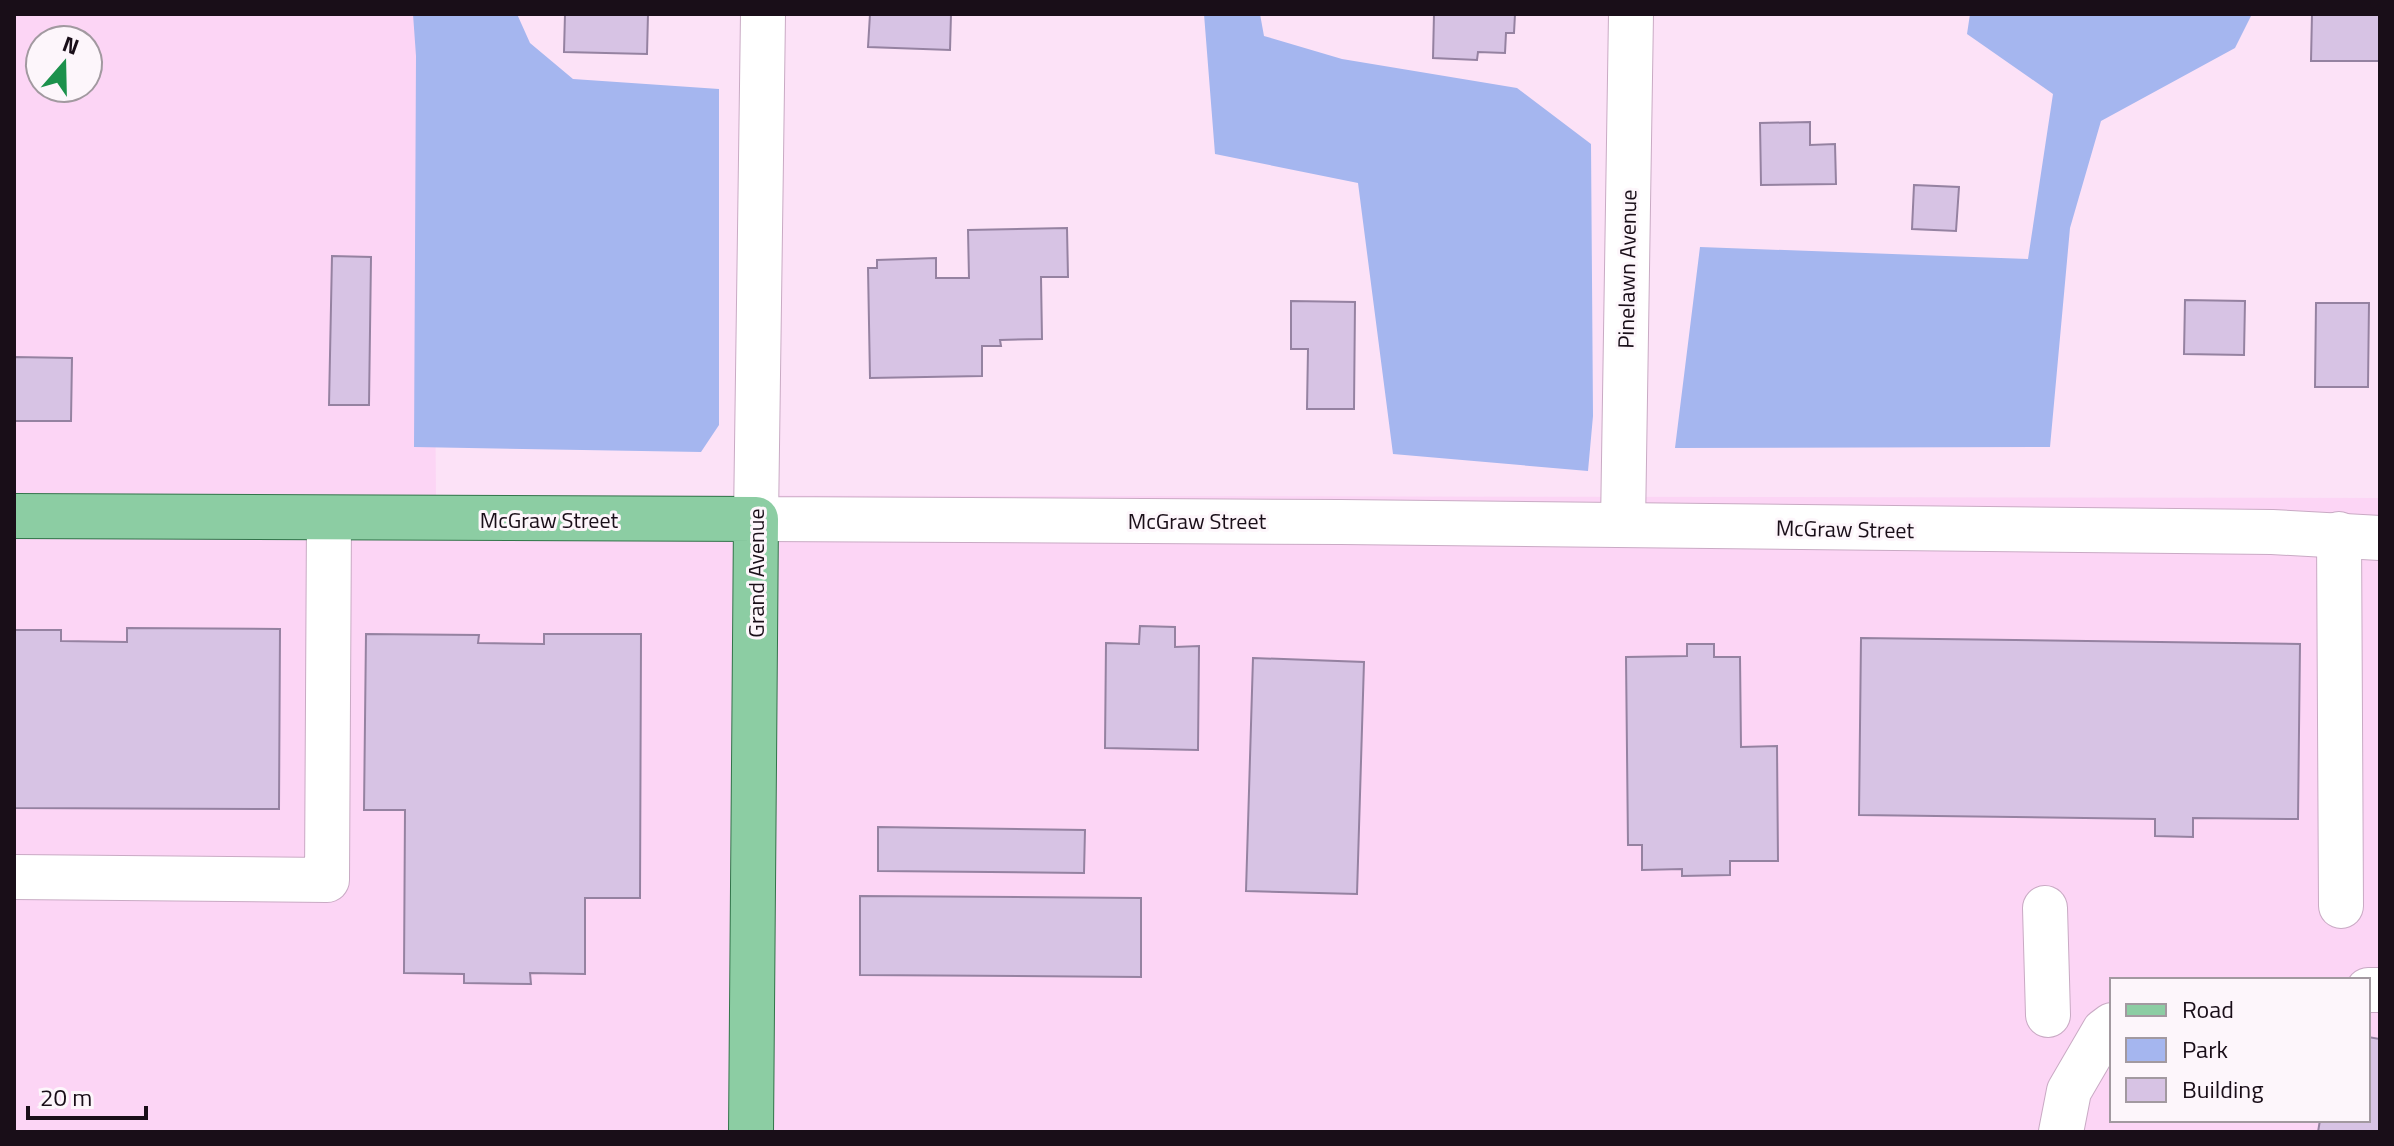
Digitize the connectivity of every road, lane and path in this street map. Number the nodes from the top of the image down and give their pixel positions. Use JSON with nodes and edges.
{"nodes":[{"id":1,"x":763,"y":14,"type":"edge"},
{"id":2,"x":1631,"y":14,"type":"edge"},
{"id":3,"x":14,"y":516,"type":"edge"},
{"id":4,"x":329,"y":519,"type":"junction"},
{"id":5,"x":756,"y":519,"type":"junction"},
{"id":6,"x":1623,"y":525,"type":"junction"},
{"id":7,"x":2360,"y":536,"type":"edge"},
{"id":8,"x":14,"y":877,"type":"edge"},
{"id":9,"x":2341,"y":906,"type":"dead end"},
{"id":10,"x":2045,"y":908,"type":"dead end"},
{"id":11,"x":2048,"y":1015,"type":"dead end"},
{"id":12,"x":2110,"y":1026,"type":"edge"},
{"id":13,"x":751,"y":1132,"type":"edge"},
{"id":14,"x":2061,"y":1132,"type":"edge"}],
"edges":[{"from":1,"to":5,"type":"street","name":"Grand Avenue"},
{"from":2,"to":6,"type":"street","name":"Pinelawn Avenue"},
{"from":3,"to":4,"type":"main road","name":"McGraw Street"},
{"from":4,"to":5,"type":"main road","name":"McGraw Street"},
{"from":4,"to":8,"type":"street"},
{"from":5,"to":6,"type":"street","name":"McGraw Street"},
{"from":5,"to":13,"type":"main road","name":"Grand Avenue"},
{"from":6,"to":7,"type":"street","name":"McGraw Street"},
{"from":7,"to":9,"type":"street"},
{"from":10,"to":11,"type":"street"},
{"from":12,"to":14,"type":"street"}]}
